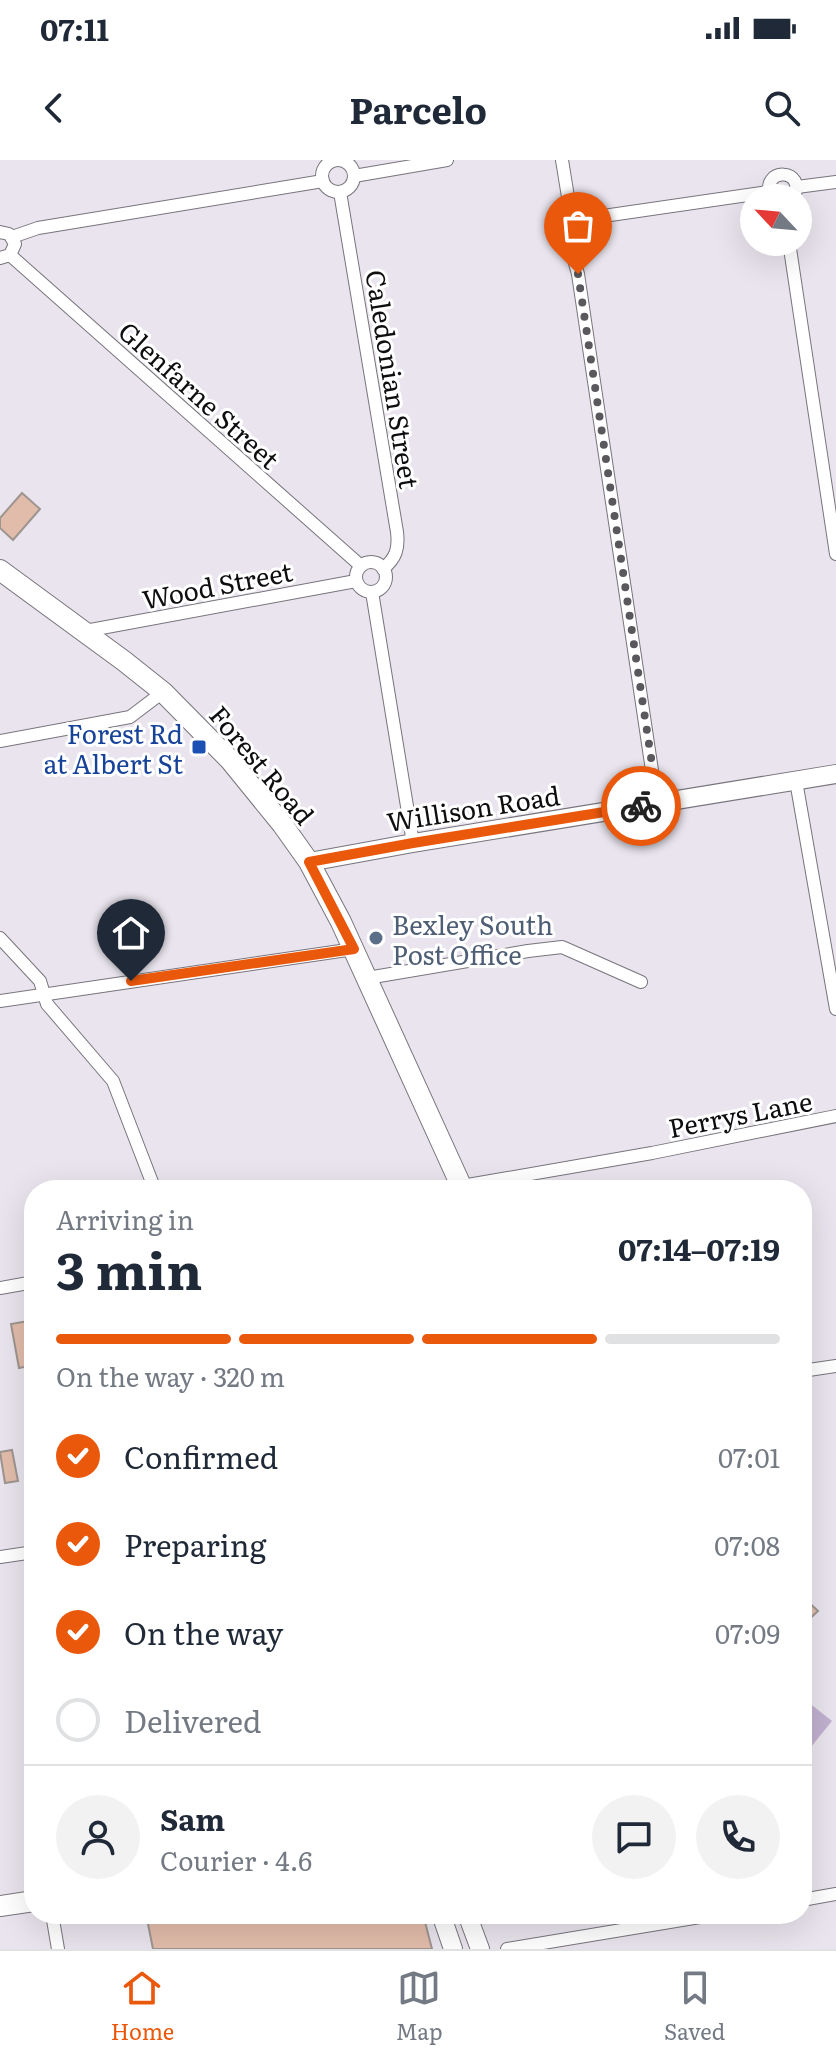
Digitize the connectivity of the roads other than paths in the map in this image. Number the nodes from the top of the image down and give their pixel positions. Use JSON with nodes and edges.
{"nodes":[{"id":1,"x":447,"y":160,"type":"edge"},
{"id":2,"x":562,"y":160,"type":"edge"},
{"id":3,"x":333,"y":161,"type":"edge"},
{"id":4,"x":354,"y":176,"type":"junction"},
{"id":5,"x":323,"y":181,"type":"junction"},
{"id":6,"x":836,"y":182,"type":"edge"},
{"id":7,"x":769,"y":184,"type":"edge"},
{"id":8,"x":794,"y":184,"type":"edge"},
{"id":9,"x":812,"y":188,"type":"edge"},
{"id":10,"x":340,"y":192,"type":"junction"},
{"id":11,"x":740,"y":199,"type":"edge"},
{"id":12,"x":576,"y":220,"type":"junction"},
{"id":13,"x":6,"y":234,"type":"edge"},
{"id":14,"x":5,"y":256,"type":"edge"},
{"id":15,"x":791,"y":256,"type":"edge"},
{"id":16,"x":836,"y":554,"type":"edge"},
{"id":17,"x":361,"y":566,"type":"junction"},
{"id":18,"x":383,"y":569,"type":"junction"},
{"id":19,"x":0,"y":570,"type":"edge"},
{"id":20,"x":356,"y":581,"type":"junction"},
{"id":21,"x":372,"y":592,"type":"junction"},
{"id":22,"x":85,"y":631,"type":"junction"},
{"id":23,"x":163,"y":692,"type":"junction"},
{"id":24,"x":0,"y":741,"type":"edge"},
{"id":25,"x":836,"y":774,"type":"edge"},
{"id":26,"x":796,"y":781,"type":"junction"},
{"id":27,"x":657,"y":804,"type":"junction"},
{"id":28,"x":413,"y":843,"type":"junction"},
{"id":29,"x":309,"y":862,"type":"junction"},
{"id":30,"x":0,"y":938,"type":"edge"},
{"id":31,"x":354,"y":949,"type":"junction"},
{"id":32,"x":367,"y":978,"type":"junction"},
{"id":33,"x":641,"y":982,"type":"dead end"},
{"id":34,"x":835,"y":992,"type":"edge"},
{"id":35,"x":44,"y":993,"type":"junction"},
{"id":36,"x":0,"y":1001,"type":"edge"},
{"id":37,"x":836,"y":1009,"type":"edge"},
{"id":38,"x":836,"y":1116,"type":"edge"},
{"id":39,"x":151,"y":1180,"type":"edge"},
{"id":40,"x":458,"y":1180,"type":"edge"},
{"id":41,"x":505,"y":1180,"type":"edge"},
{"id":42,"x":24,"y":1284,"type":"edge"},
{"id":43,"x":0,"y":1288,"type":"edge"},
{"id":44,"x":836,"y":1366,"type":"edge"},
{"id":45,"x":812,"y":1370,"type":"edge"},
{"id":46,"x":24,"y":1553,"type":"edge"},
{"id":47,"x":0,"y":1557,"type":"edge"},
{"id":48,"x":836,"y":1894,"type":"edge"},
{"id":49,"x":812,"y":1898,"type":"edge"},
{"id":50,"x":24,"y":1902,"type":"edge"},
{"id":51,"x":0,"y":1906,"type":"edge"},
{"id":52,"x":54,"y":1924,"type":"edge"},
{"id":53,"x":444,"y":1924,"type":"edge"},
{"id":54,"x":471,"y":1924,"type":"edge"},
{"id":55,"x":658,"y":1924,"type":"edge"},
{"id":56,"x":58,"y":1949,"type":"edge"},
{"id":57,"x":453,"y":1949,"type":"edge"},
{"id":58,"x":480,"y":1949,"type":"edge"},
{"id":59,"x":507,"y":1949,"type":"edge"}],
"edges":[{"from":1,"to":4,"type":"street"},
{"from":2,"to":12,"type":"street"},
{"from":3,"to":4,"type":"street"},
{"from":3,"to":5,"type":"street"},
{"from":4,"to":10,"type":"street"},
{"from":5,"to":10,"type":"street"},
{"from":5,"to":13,"type":"street"},
{"from":6,"to":9,"type":"street"},
{"from":7,"to":8,"type":"street"},
{"from":10,"to":18,"type":"street","name":"Caledonian Street"},
{"from":11,"to":12,"type":"street"},
{"from":12,"to":27,"type":"street"},
{"from":13,"to":14,"type":"street"},
{"from":14,"to":17,"type":"street","name":"Glenfarne Street"},
{"from":15,"to":16,"type":"street"},
{"from":17,"to":18,"type":"street"},
{"from":17,"to":20,"type":"street"},
{"from":18,"to":21,"type":"street"},
{"from":19,"to":22,"type":"main road","name":"Forest Road"},
{"from":20,"to":21,"type":"street"},
{"from":20,"to":22,"type":"street","name":"Wood Street"},
{"from":21,"to":28,"type":"street"},
{"from":22,"to":23,"type":"main road","name":"Forest Road"},
{"from":23,"to":24,"type":"street"},
{"from":23,"to":29,"type":"main road","name":"Forest Road"},
{"from":25,"to":26,"type":"main road","name":"Willison Road"},
{"from":26,"to":27,"type":"main road","name":"Willison Road"},
{"from":26,"to":34,"type":"street"},
{"from":27,"to":28,"type":"main road","name":"Willison Road"},
{"from":28,"to":29,"type":"main road","name":"Willison Road"},
{"from":29,"to":31,"type":"main road","name":"Forest Road"},
{"from":30,"to":35,"type":"street"},
{"from":31,"to":32,"type":"main road","name":"Forest Road"},
{"from":31,"to":35,"type":"street"},
{"from":32,"to":33,"type":"street"},
{"from":32,"to":40,"type":"main road","name":"Forest Road"},
{"from":34,"to":37,"type":"street"},
{"from":35,"to":36,"type":"street"},
{"from":35,"to":39,"type":"street"},
{"from":38,"to":41,"type":"street","name":"Perrys Lane"},
{"from":42,"to":43,"type":"street"},
{"from":44,"to":45,"type":"street"},
{"from":46,"to":47,"type":"street"},
{"from":48,"to":49,"type":"street"},
{"from":50,"to":51,"type":"main road"},
{"from":52,"to":56,"type":"street"},
{"from":53,"to":57,"type":"main road"},
{"from":54,"to":58,"type":"main road"},
{"from":55,"to":59,"type":"street"}]}
